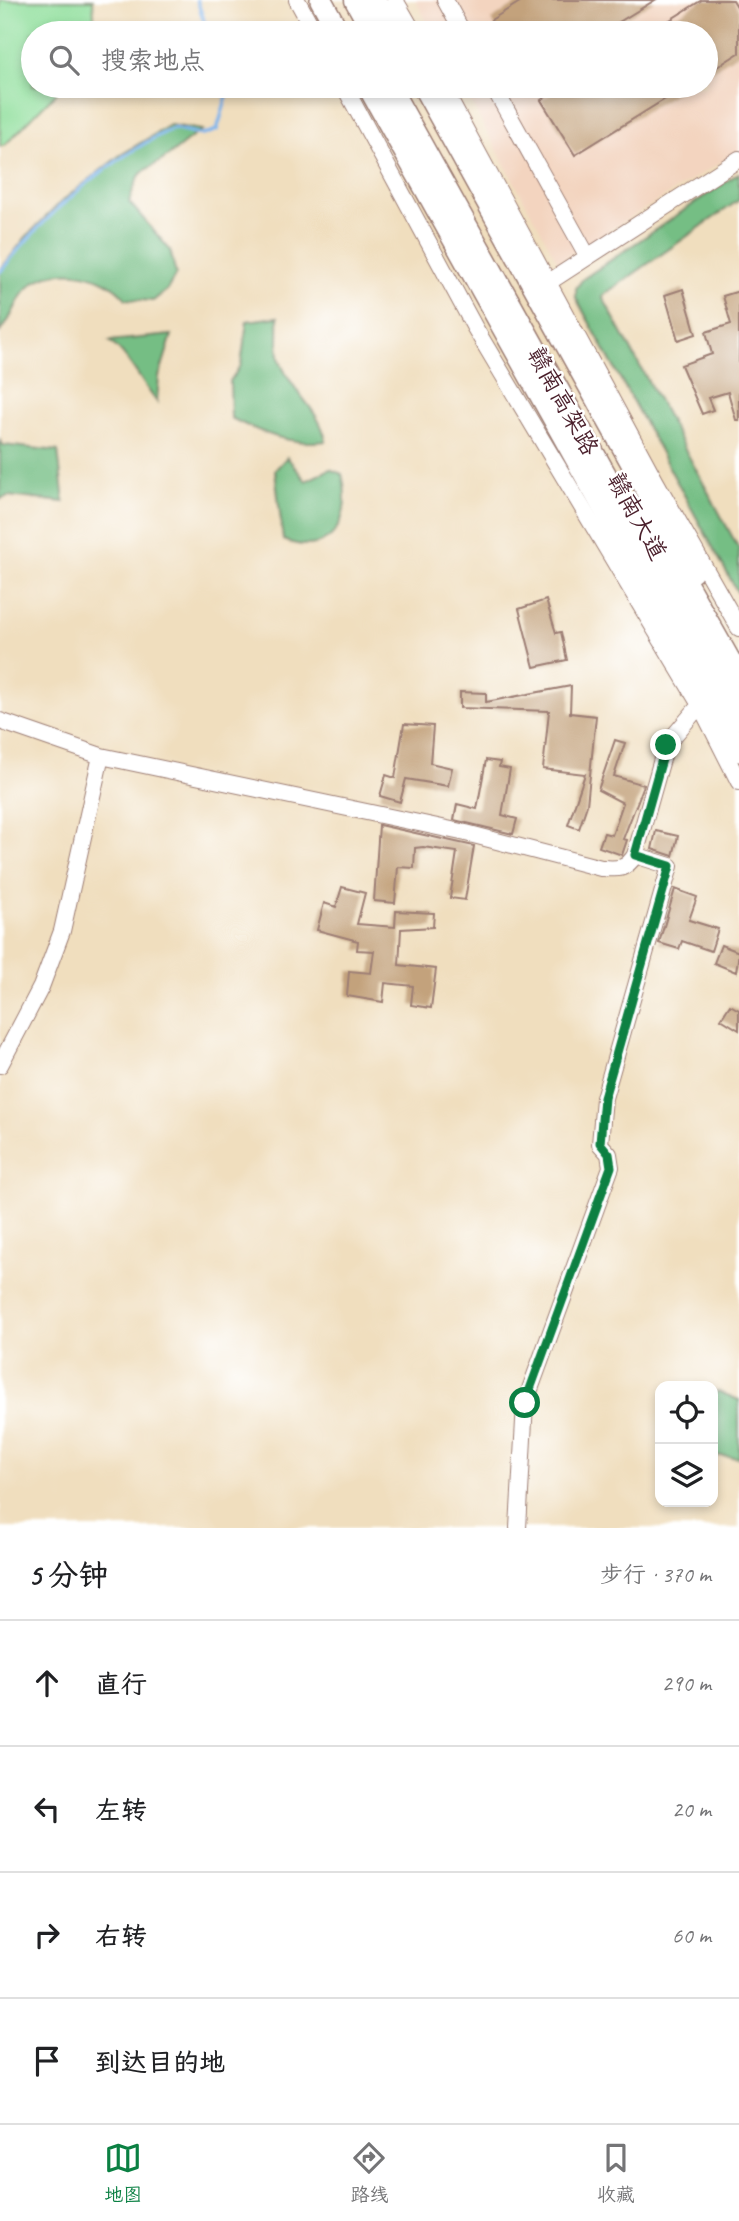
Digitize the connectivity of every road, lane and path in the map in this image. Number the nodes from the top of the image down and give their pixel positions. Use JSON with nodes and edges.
{"nodes":[{"id":1,"x":297,"y":0,"type":"edge"},
{"id":2,"x":320,"y":0,"type":"edge"},
{"id":3,"x":340,"y":0,"type":"edge"},
{"id":4,"x":357,"y":0,"type":"edge"},
{"id":5,"x":375,"y":0,"type":"edge"},
{"id":6,"x":396,"y":0,"type":"edge"},
{"id":7,"x":445,"y":0,"type":"edge"},
{"id":8,"x":308,"y":21,"type":"edge"},
{"id":9,"x":332,"y":21,"type":"edge"},
{"id":10,"x":351,"y":21,"type":"edge"},
{"id":11,"x":368,"y":21,"type":"edge"},
{"id":12,"x":387,"y":21,"type":"edge"},
{"id":13,"x":407,"y":21,"type":"edge"},
{"id":14,"x":456,"y":21,"type":"edge"},
{"id":15,"x":350,"y":98,"type":"edge"},
{"id":16,"x":375,"y":98,"type":"edge"},
{"id":17,"x":394,"y":98,"type":"edge"},
{"id":18,"x":412,"y":98,"type":"edge"},
{"id":19,"x":430,"y":98,"type":"edge"},
{"id":20,"x":449,"y":98,"type":"edge"},
{"id":21,"x":500,"y":98,"type":"edge"},
{"id":22,"x":739,"y":159,"type":"edge"},
{"id":23,"x":588,"y":257,"type":"junction"},
{"id":24,"x":549,"y":282,"type":"junction"},
{"id":25,"x":739,"y":628,"type":"edge"},
{"id":26,"x":739,"y":657,"type":"edge"},
{"id":27,"x":739,"y":680,"type":"edge"},
{"id":28,"x":700,"y":705,"type":"junction"},
{"id":29,"x":739,"y":717,"type":"edge"},
{"id":30,"x":0,"y":721,"type":"edge"},
{"id":31,"x":739,"y":751,"type":"edge"},
{"id":32,"x":101,"y":756,"type":"junction"},
{"id":33,"x":739,"y":782,"type":"edge"},
{"id":34,"x":635,"y":855,"type":"junction"},
{"id":35,"x":0,"y":1065,"type":"edge"},
{"id":36,"x":518,"y":1528,"type":"edge"}],
"edges":[{"from":1,"to":8,"type":"street"},
{"from":2,"to":9,"type":"main road"},
{"from":3,"to":10,"type":"highway"},
{"from":4,"to":11,"type":"highway"},
{"from":5,"to":12,"type":"main road"},
{"from":6,"to":13,"type":"street"},
{"from":7,"to":14,"type":"street"},
{"from":15,"to":28,"type":"street"},
{"from":16,"to":31,"type":"main road","name":"赣南大道"},
{"from":17,"to":29,"type":"highway","name":"赣南高架路"},
{"from":18,"to":27,"type":"highway","name":"赣南高架路"},
{"from":19,"to":26,"type":"main road","name":"赣南大道"},
{"from":20,"to":24,"type":"street"},
{"from":21,"to":23,"type":"street"},
{"from":22,"to":23,"type":"street"},
{"from":23,"to":24,"type":"street"},
{"from":24,"to":25,"type":"street"},
{"from":28,"to":33,"type":"street"},
{"from":28,"to":34,"type":"street"},
{"from":30,"to":32,"type":"street"},
{"from":32,"to":34,"type":"street"},
{"from":32,"to":35,"type":"street"},
{"from":34,"to":36,"type":"street"}]}
